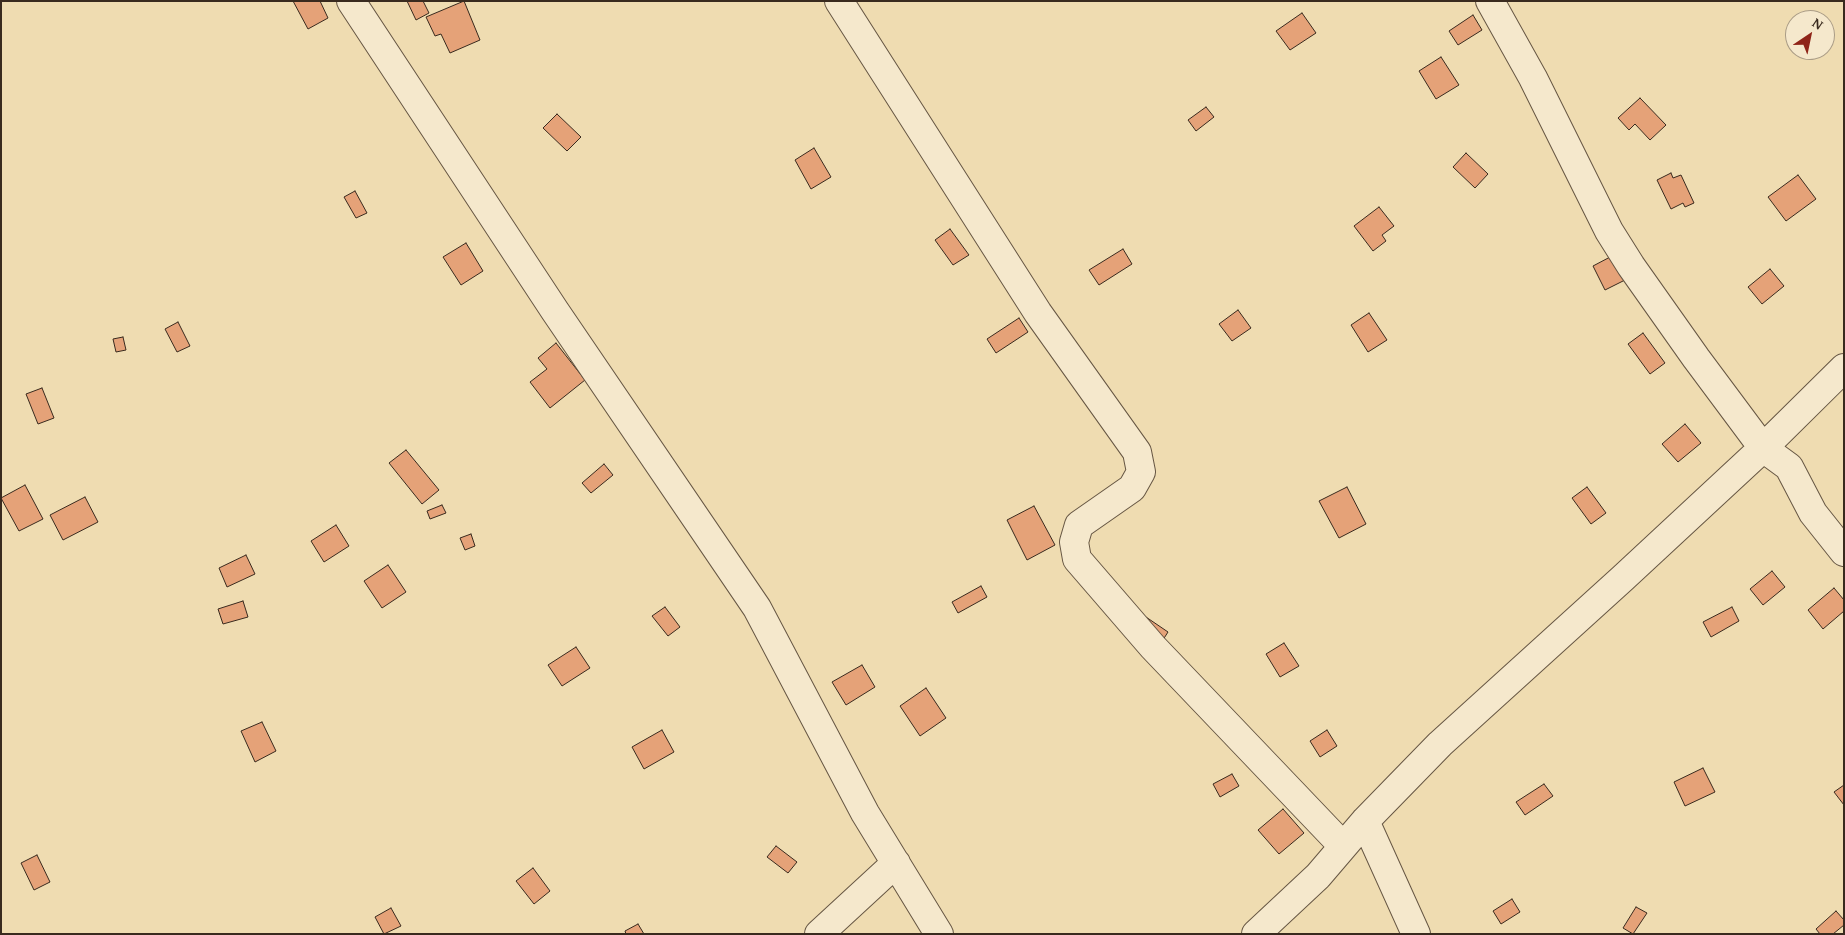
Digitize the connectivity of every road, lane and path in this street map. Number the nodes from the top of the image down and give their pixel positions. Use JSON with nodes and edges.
{"nodes":[{"id":1,"x":351,"y":1,"type":"edge"},
{"id":2,"x":839,"y":1,"type":"edge"},
{"id":3,"x":1490,"y":1,"type":"edge"},
{"id":4,"x":1844,"y":368,"type":"edge"},
{"id":5,"x":1763,"y":448,"type":"junction"},
{"id":6,"x":1844,"y":552,"type":"edge"},
{"id":7,"x":1365,"y":821,"type":"junction"},
{"id":8,"x":1343,"y":846,"type":"junction"},
{"id":9,"x":896,"y":863,"type":"junction"},
{"id":10,"x":819,"y":934,"type":"edge"},
{"id":11,"x":939,"y":934,"type":"edge"},
{"id":12,"x":1256,"y":934,"type":"edge"},
{"id":13,"x":1416,"y":934,"type":"edge"}],
"edges":[{"from":1,"to":9,"type":"street"},
{"from":2,"to":8,"type":"street"},
{"from":3,"to":5,"type":"street"},
{"from":4,"to":5,"type":"street"},
{"from":5,"to":6,"type":"street"},
{"from":5,"to":7,"type":"street"},
{"from":7,"to":8,"type":"street"},
{"from":7,"to":13,"type":"street"},
{"from":8,"to":12,"type":"street"},
{"from":9,"to":10,"type":"street"},
{"from":9,"to":11,"type":"street"}]}
